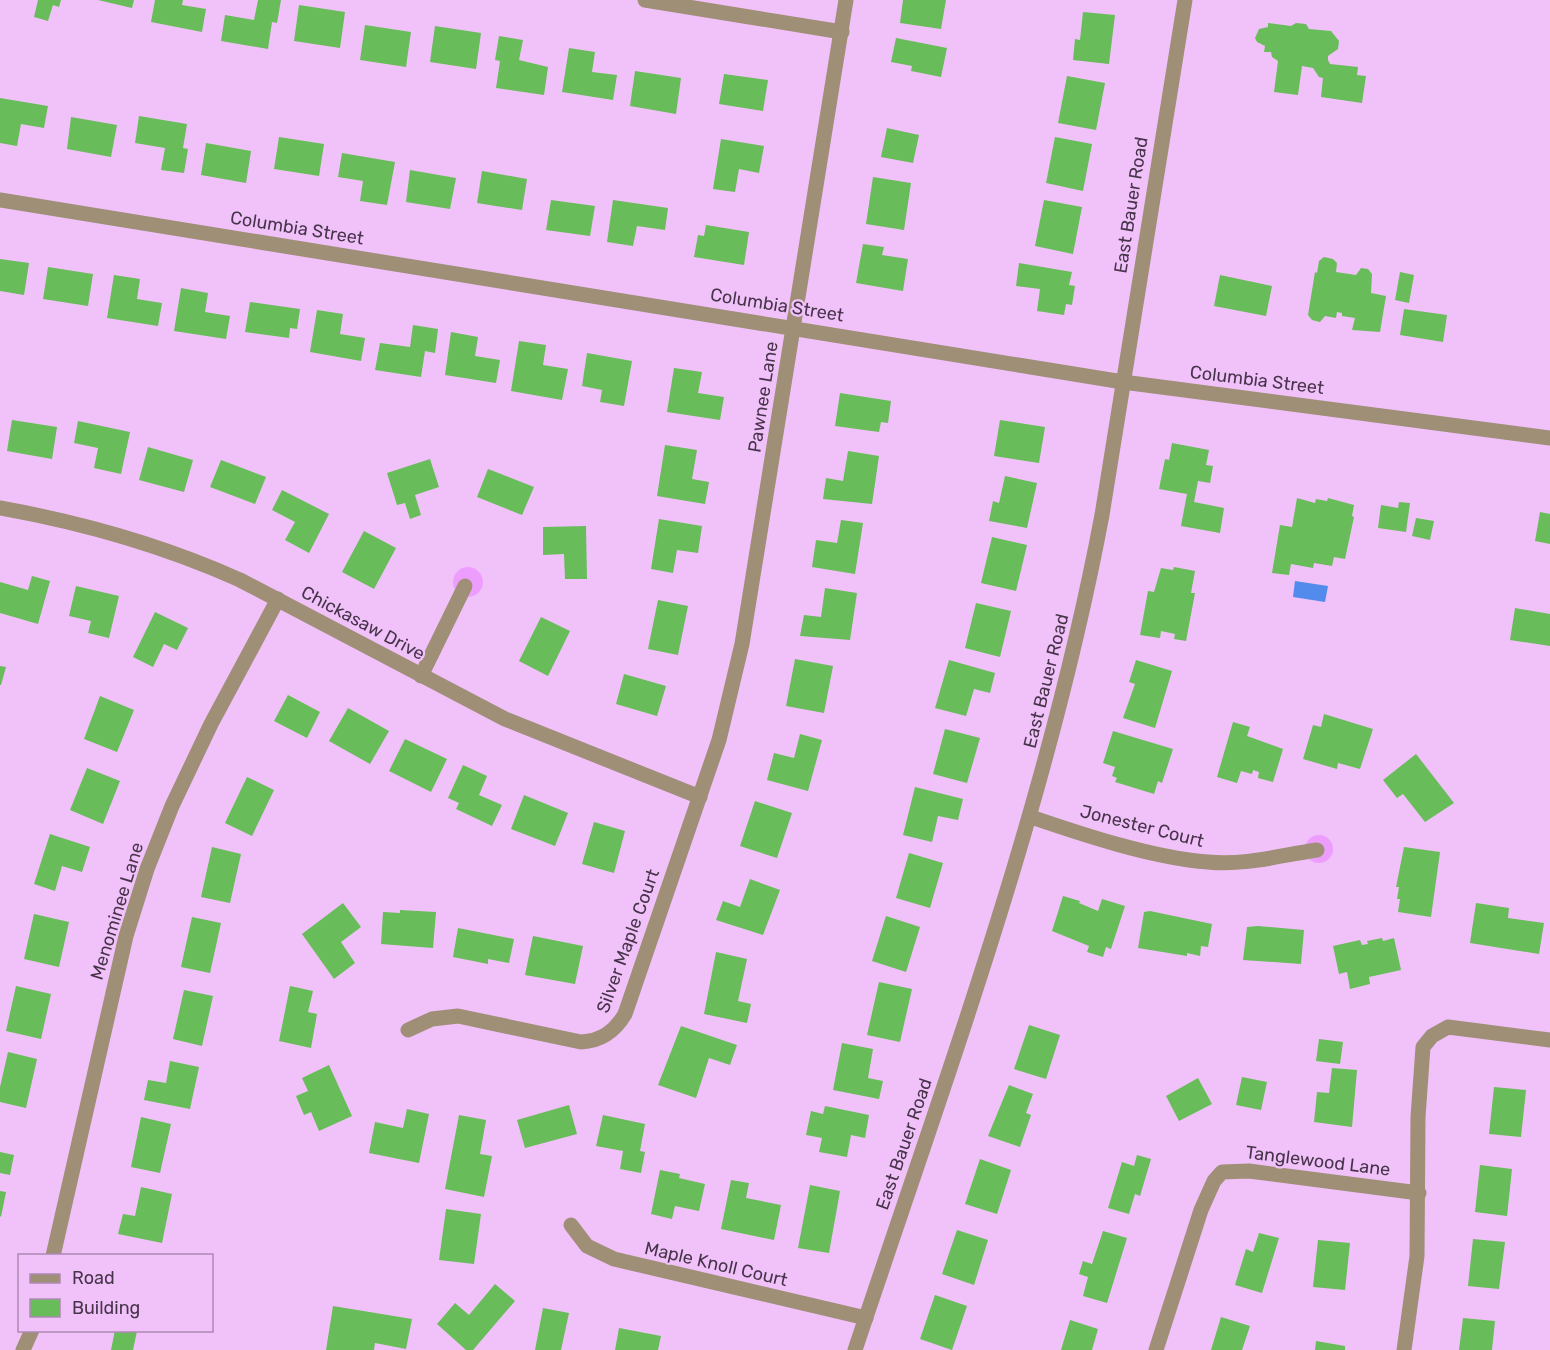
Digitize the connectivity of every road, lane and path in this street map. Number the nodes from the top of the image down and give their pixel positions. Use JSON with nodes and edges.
{"nodes":[{"id":1,"x":645,"y":0,"type":"edge"},
{"id":2,"x":846,"y":0,"type":"edge"},
{"id":3,"x":1185,"y":0,"type":"edge"},
{"id":4,"x":842,"y":32,"type":"junction"},
{"id":5,"x":0,"y":200,"type":"edge"},
{"id":6,"x":794,"y":328,"type":"junction"},
{"id":7,"x":1123,"y":382,"type":"junction"},
{"id":8,"x":1550,"y":438,"type":"edge"},
{"id":9,"x":0,"y":508,"type":"edge"},
{"id":10,"x":465,"y":586,"type":"dead end"},
{"id":11,"x":278,"y":599,"type":"junction"},
{"id":12,"x":421,"y":676,"type":"junction"},
{"id":13,"x":700,"y":797,"type":"junction"},
{"id":14,"x":1031,"y":817,"type":"junction"},
{"id":15,"x":1317,"y":850,"type":"dead end"},
{"id":16,"x":408,"y":1030,"type":"dead end"},
{"id":17,"x":1550,"y":1040,"type":"edge"},
{"id":18,"x":1419,"y":1193,"type":"junction"},
{"id":19,"x":572,"y":1225,"type":"dead end"},
{"id":20,"x":53,"y":1254,"type":"edge"},
{"id":21,"x":866,"y":1318,"type":"junction"},
{"id":22,"x":31,"y":1332,"type":"edge"},
{"id":23,"x":23,"y":1350,"type":"edge"},
{"id":24,"x":855,"y":1350,"type":"edge"},
{"id":25,"x":1156,"y":1350,"type":"edge"},
{"id":26,"x":1404,"y":1350,"type":"edge"}],
"edges":[{"from":1,"to":4,"type":"street"},
{"from":2,"to":4,"type":"street","name":"Pawnee Lane"},
{"from":3,"to":7,"type":"street","name":"East Bauer Road"},
{"from":4,"to":6,"type":"street","name":"Pawnee Lane"},
{"from":5,"to":6,"type":"street","name":"Columbia Street"},
{"from":6,"to":7,"type":"street","name":"Columbia Street"},
{"from":6,"to":13,"type":"street","name":"Pawnee Lane"},
{"from":7,"to":8,"type":"street","name":"Columbia Street"},
{"from":7,"to":14,"type":"street","name":"East Bauer Road"},
{"from":9,"to":11,"type":"street","name":"Chickasaw Drive"},
{"from":10,"to":12,"type":"street"},
{"from":11,"to":12,"type":"street","name":"Chickasaw Drive"},
{"from":11,"to":20,"type":"street","name":"Menominee Lane"},
{"from":12,"to":13,"type":"street","name":"Chickasaw Drive"},
{"from":13,"to":16,"type":"street","name":"Silver Maple Court"},
{"from":14,"to":15,"type":"street","name":"Jonester Court"},
{"from":14,"to":21,"type":"street","name":"East Bauer Road"},
{"from":17,"to":18,"type":"street"},
{"from":18,"to":25,"type":"street","name":"Tanglewood Lane"},
{"from":18,"to":26,"type":"street"},
{"from":19,"to":21,"type":"street","name":"Maple Knoll Court"},
{"from":21,"to":24,"type":"street","name":"East Bauer Road"},
{"from":22,"to":23,"type":"street"}]}
